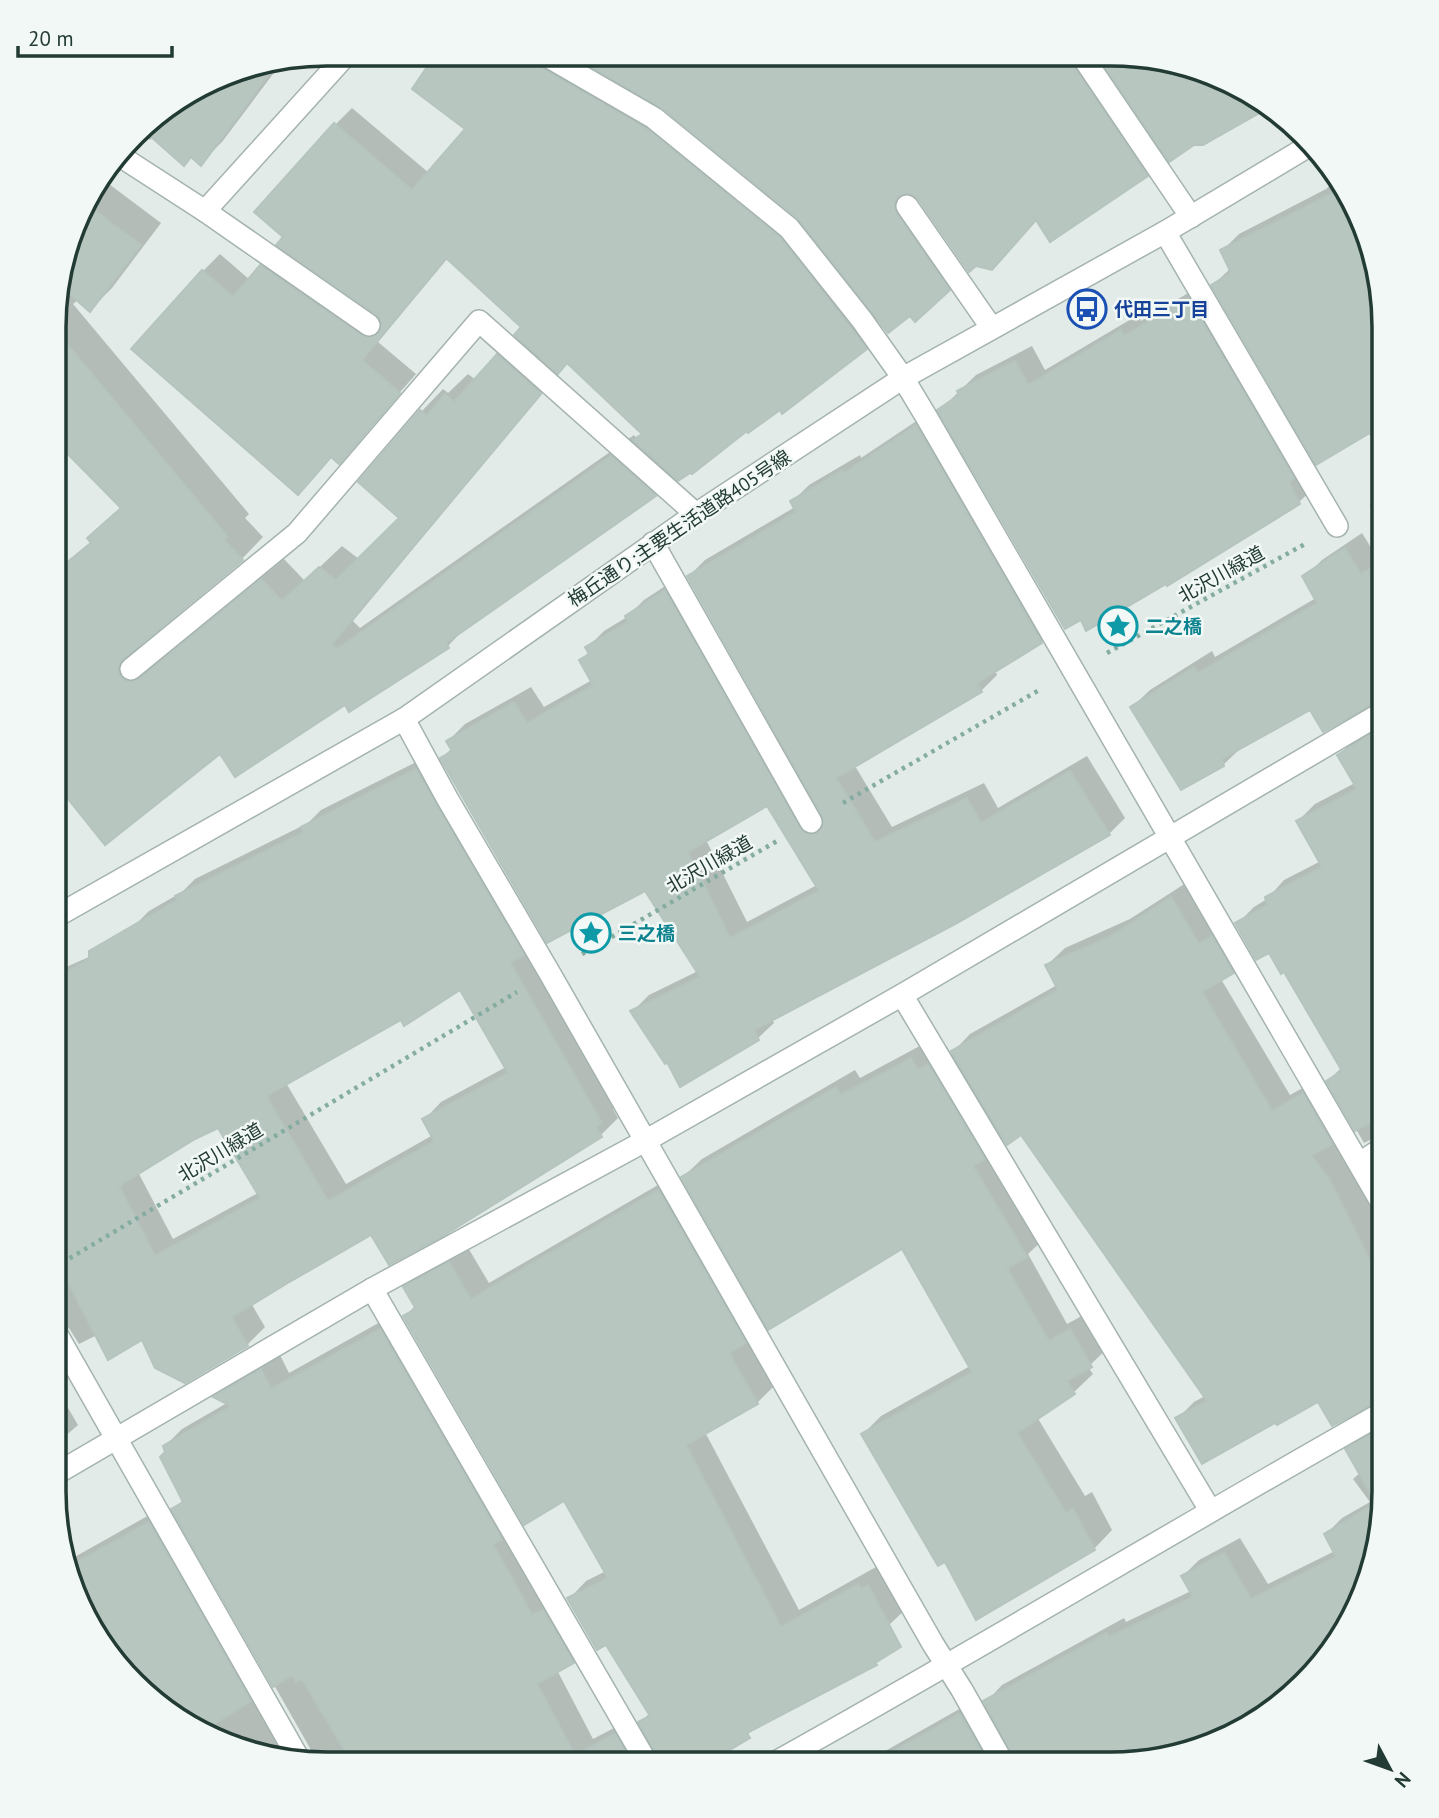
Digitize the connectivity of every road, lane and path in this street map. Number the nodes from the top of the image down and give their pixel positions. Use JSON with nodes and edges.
{"nodes":[{"id":1,"x":336,"y":66,"type":"edge"},
{"id":2,"x":564,"y":66,"type":"edge"},
{"id":3,"x":1088,"y":66,"type":"edge"},
{"id":4,"x":1303,"y":150,"type":"edge"},
{"id":5,"x":127,"y":160,"type":"edge"},
{"id":6,"x":907,"y":206,"type":"dead end"},
{"id":7,"x":205,"y":211,"type":"junction"},
{"id":8,"x":1191,"y":217,"type":"junction"},
{"id":9,"x":1165,"y":232,"type":"junction"},
{"id":10,"x":369,"y":325,"type":"dead end"},
{"id":11,"x":991,"y":327,"type":"junction"},
{"id":12,"x":903,"y":378,"type":"junction"},
{"id":13,"x":1372,"y":506,"type":"edge"},
{"id":14,"x":696,"y":514,"type":"junction"},
{"id":15,"x":1337,"y":526,"type":"junction"},
{"id":16,"x":653,"y":543,"type":"junction"},
{"id":17,"x":131,"y":669,"type":"dead end"},
{"id":18,"x":1072,"y":671,"type":"junction"},
{"id":19,"x":404,"y":719,"type":"junction"},
{"id":20,"x":1372,"y":719,"type":"edge"},
{"id":21,"x":811,"y":822,"type":"junction"},
{"id":22,"x":1169,"y":838,"type":"junction"},
{"id":23,"x":66,"y":911,"type":"edge"},
{"id":24,"x":549,"y":972,"type":"junction"},
{"id":25,"x":902,"y":995,"type":"junction"},
{"id":26,"x":645,"y":1141,"type":"junction"},
{"id":27,"x":1372,"y":1155,"type":"edge"},
{"id":28,"x":1360,"y":1163,"type":"junction"},
{"id":29,"x":1372,"y":1185,"type":"edge"},
{"id":30,"x":66,"y":1260,"type":"edge"},
{"id":31,"x":372,"y":1289,"type":"junction"},
{"id":32,"x":66,"y":1350,"type":"edge"},
{"id":33,"x":1372,"y":1419,"type":"edge"},
{"id":34,"x":117,"y":1439,"type":"junction"},
{"id":35,"x":66,"y":1468,"type":"edge"},
{"id":36,"x":1210,"y":1510,"type":"junction"},
{"id":37,"x":947,"y":1667,"type":"junction"},
{"id":38,"x":293,"y":1749,"type":"edge"},
{"id":39,"x":641,"y":1752,"type":"edge"},
{"id":40,"x":794,"y":1752,"type":"edge"},
{"id":41,"x":997,"y":1752,"type":"edge"}],
"edges":[{"from":1,"to":7,"type":"street"},
{"from":2,"to":12,"type":"street"},
{"from":3,"to":8,"type":"street"},
{"from":4,"to":8,"type":"street","name":"梅丘通り;主要生活道路405号線"},
{"from":5,"to":7,"type":"street"},
{"from":6,"to":11,"type":"street"},
{"from":7,"to":10,"type":"street"},
{"from":8,"to":9,"type":"street","name":"梅丘通り;主要生活道路405号線"},
{"from":9,"to":11,"type":"street","name":"梅丘通り;主要生活道路405号線"},
{"from":9,"to":15,"type":"street"},
{"from":11,"to":12,"type":"street","name":"梅丘通り;主要生活道路405号線"},
{"from":12,"to":14,"type":"street","name":"梅丘通り;主要生活道路405号線"},
{"from":12,"to":18,"type":"street"},
{"from":13,"to":15,"type":"path","name":"北沢川緑道"},
{"from":14,"to":16,"type":"street","name":"梅丘通り;主要生活道路405号線"},
{"from":14,"to":17,"type":"street"},
{"from":15,"to":18,"type":"path","name":"北沢川緑道"},
{"from":16,"to":19,"type":"street","name":"梅丘通り;主要生活道路405号線"},
{"from":16,"to":21,"type":"street"},
{"from":18,"to":21,"type":"path","name":"北沢川緑道"},
{"from":18,"to":22,"type":"street"},
{"from":19,"to":23,"type":"street","name":"梅丘通り;主要生活道路405号線"},
{"from":19,"to":24,"type":"street"},
{"from":20,"to":22,"type":"street"},
{"from":21,"to":24,"type":"path","name":"北沢川緑道"},
{"from":22,"to":25,"type":"street"},
{"from":22,"to":28,"type":"street"},
{"from":24,"to":26,"type":"street"},
{"from":24,"to":30,"type":"path","name":"北沢川緑道"},
{"from":25,"to":26,"type":"street"},
{"from":25,"to":36,"type":"street"},
{"from":26,"to":31,"type":"street"},
{"from":26,"to":37,"type":"street"},
{"from":27,"to":28,"type":"street"},
{"from":28,"to":29,"type":"street"},
{"from":31,"to":34,"type":"street"},
{"from":31,"to":39,"type":"street"},
{"from":32,"to":34,"type":"street"},
{"from":33,"to":36,"type":"street"},
{"from":34,"to":35,"type":"street"},
{"from":34,"to":38,"type":"street"},
{"from":36,"to":37,"type":"street"},
{"from":37,"to":40,"type":"street"},
{"from":37,"to":41,"type":"street"}]}
